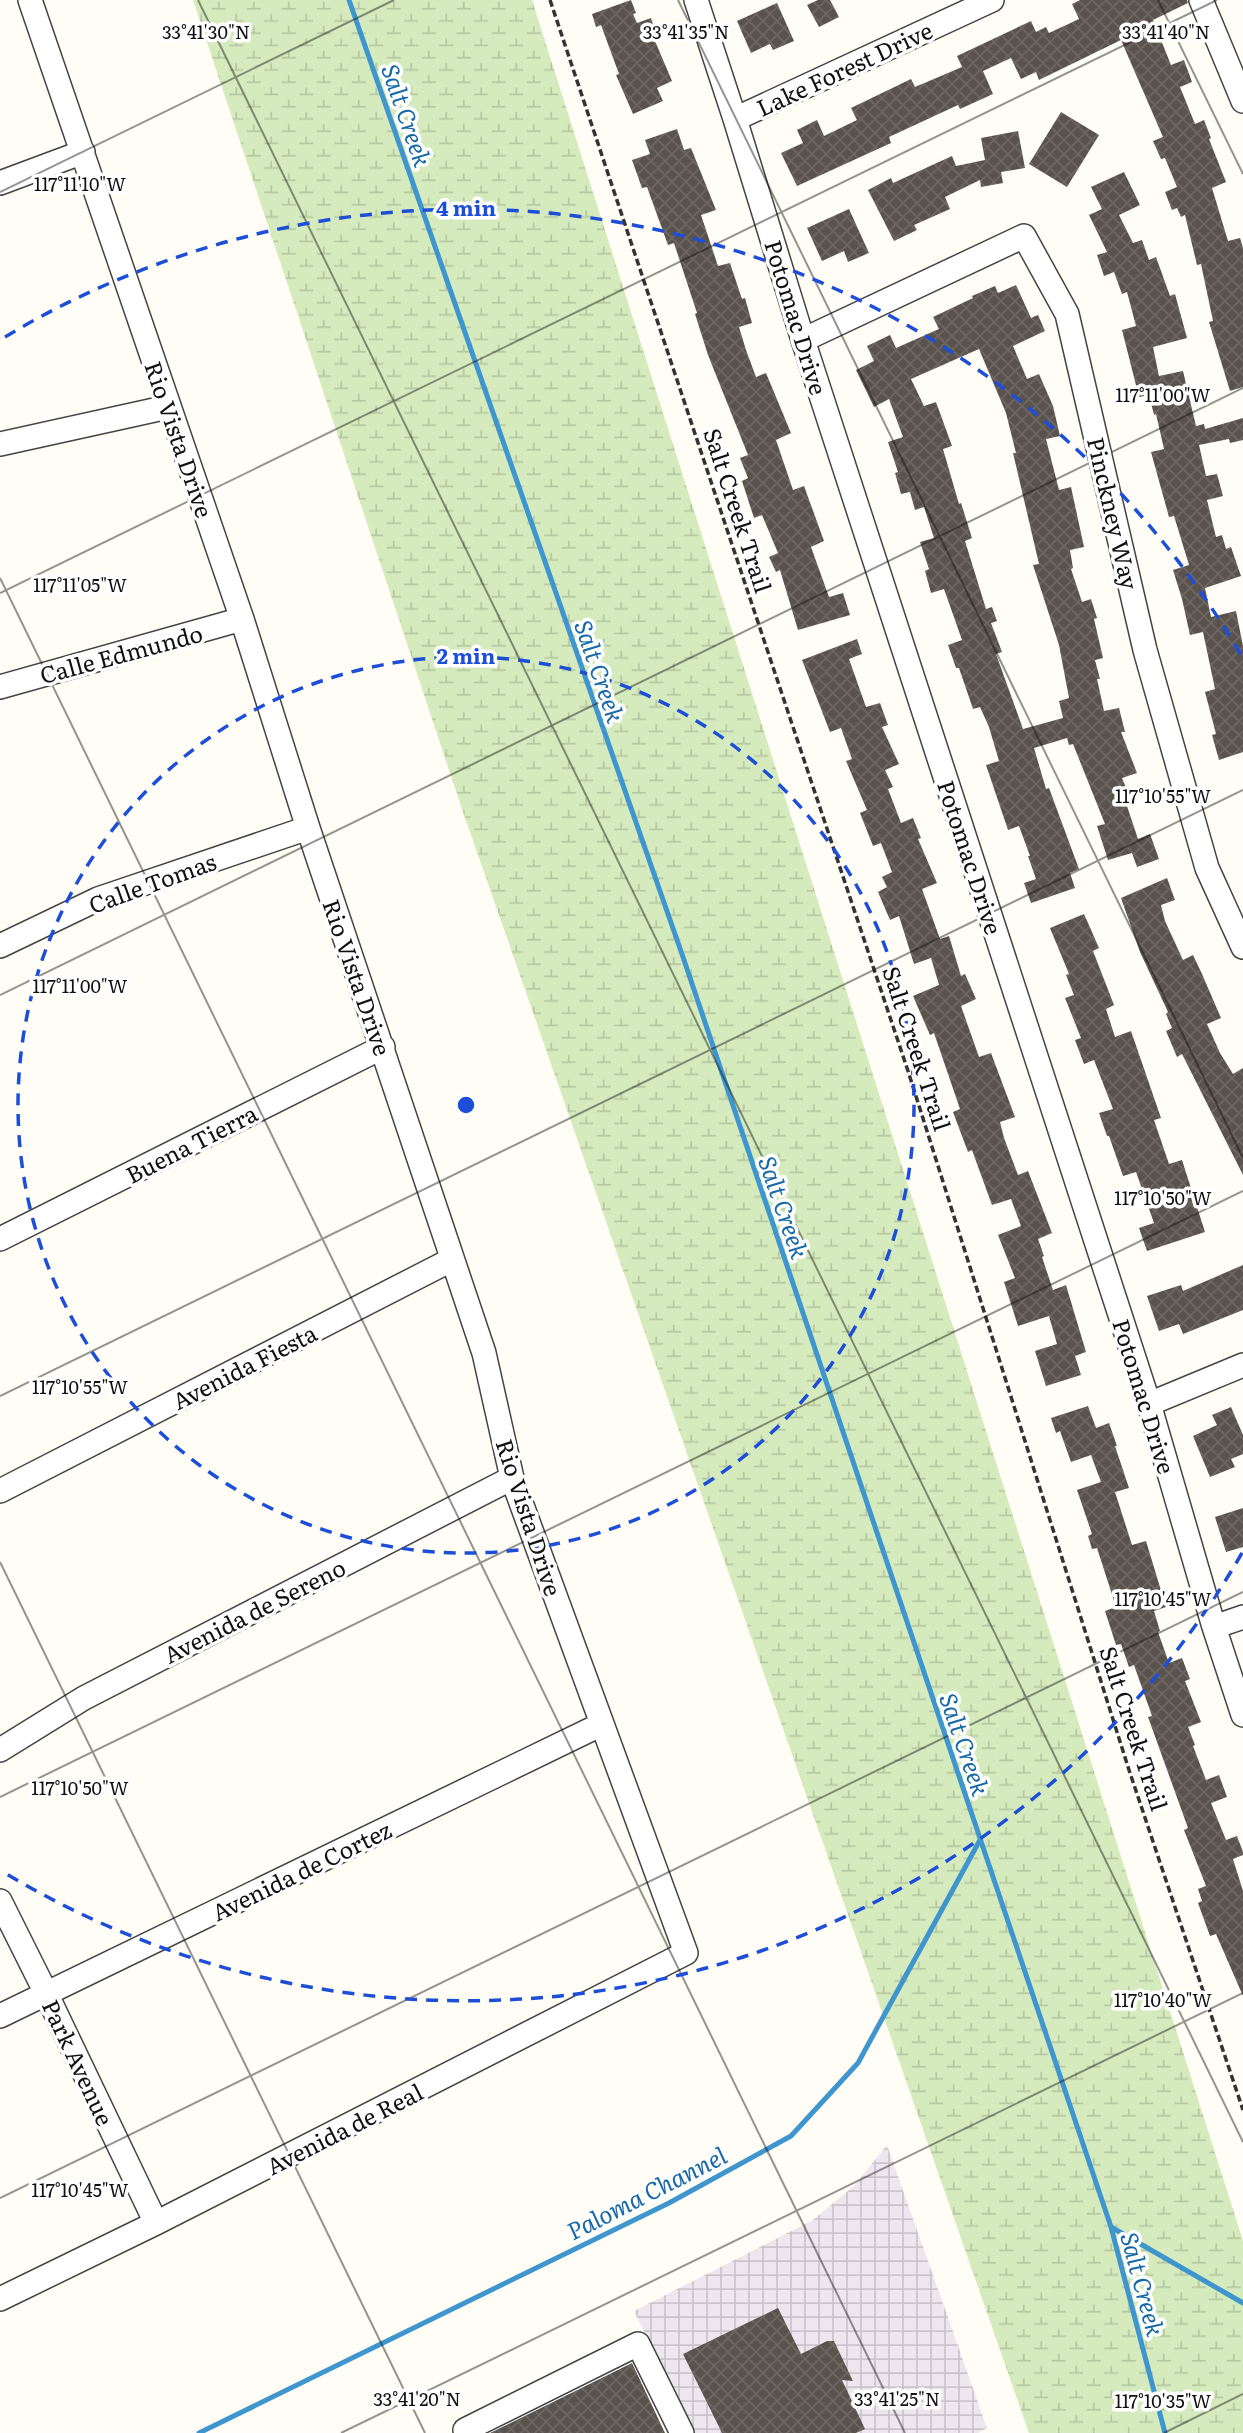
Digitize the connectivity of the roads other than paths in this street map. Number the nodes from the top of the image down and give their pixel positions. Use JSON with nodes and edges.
{"nodes":[{"id":1,"x":30,"y":0,"type":"edge"},
{"id":2,"x":696,"y":0,"type":"edge"},
{"id":3,"x":992,"y":0,"type":"edge"},
{"id":4,"x":1201,"y":0,"type":"edge"},
{"id":5,"x":1243,"y":101,"type":"edge"},
{"id":6,"x":735,"y":119,"type":"junction"},
{"id":7,"x":83,"y":152,"type":"junction"},
{"id":8,"x":0,"y":183,"type":"edge"},
{"id":9,"x":803,"y":340,"type":"junction"},
{"id":10,"x":168,"y":407,"type":"junction"},
{"id":11,"x":0,"y":444,"type":"edge"},
{"id":12,"x":242,"y":619,"type":"junction"},
{"id":13,"x":0,"y":687,"type":"edge"},
{"id":14,"x":308,"y":828,"type":"junction"},
{"id":15,"x":0,"y":946,"type":"edge"},
{"id":16,"x":1243,"y":947,"type":"edge"},
{"id":17,"x":383,"y":1047,"type":"junction"},
{"id":18,"x":0,"y":1239,"type":"edge"},
{"id":19,"x":452,"y":1260,"type":"junction"},
{"id":20,"x":1243,"y":1365,"type":"edge"},
{"id":21,"x":1149,"y":1404,"type":"junction"},
{"id":22,"x":512,"y":1478,"type":"junction"},
{"id":23,"x":0,"y":1491,"type":"edge"},
{"id":24,"x":1243,"y":1618,"type":"edge"},
{"id":25,"x":1214,"y":1627,"type":"junction"},
{"id":26,"x":1243,"y":1715,"type":"edge"},
{"id":27,"x":602,"y":1724,"type":"junction"},
{"id":28,"x":0,"y":1750,"type":"edge"},
{"id":29,"x":0,"y":1901,"type":"edge"},
{"id":30,"x":686,"y":1953,"type":"joint"},
{"id":31,"x":46,"y":1993,"type":"junction"},
{"id":32,"x":0,"y":2016,"type":"edge"},
{"id":33,"x":156,"y":2223,"type":"junction"},
{"id":34,"x":0,"y":2299,"type":"edge"},
{"id":35,"x":466,"y":2433,"type":"edge"},
{"id":36,"x":681,"y":2433,"type":"edge"}],
"edges":[{"from":1,"to":7,"type":"street","name":"Rio Vista Drive"},
{"from":2,"to":6,"type":"street","name":"Potomac Drive"},
{"from":3,"to":6,"type":"street","name":"Lake Forest Drive"},
{"from":4,"to":5,"type":"street"},
{"from":6,"to":9,"type":"street","name":"Potomac Drive"},
{"from":7,"to":8,"type":"street"},
{"from":7,"to":10,"type":"street","name":"Rio Vista Drive"},
{"from":9,"to":16,"type":"street","name":"Pinckney Way"},
{"from":9,"to":21,"type":"street","name":"Potomac Drive"},
{"from":10,"to":11,"type":"street"},
{"from":10,"to":12,"type":"street","name":"Rio Vista Drive"},
{"from":12,"to":13,"type":"street","name":"Calle Edmundo"},
{"from":12,"to":14,"type":"street","name":"Rio Vista Drive"},
{"from":14,"to":15,"type":"street","name":"Calle Tomas"},
{"from":14,"to":17,"type":"street","name":"Rio Vista Drive"},
{"from":17,"to":18,"type":"street","name":"Buena Tierra"},
{"from":17,"to":19,"type":"street","name":"Rio Vista Drive"},
{"from":19,"to":22,"type":"street","name":"Rio Vista Drive"},
{"from":19,"to":23,"type":"street","name":"Avenida Fiesta"},
{"from":20,"to":21,"type":"street"},
{"from":21,"to":25,"type":"street","name":"Potomac Drive"},
{"from":22,"to":27,"type":"street","name":"Rio Vista Drive"},
{"from":22,"to":28,"type":"street","name":"Avenida de Sereno"},
{"from":24,"to":25,"type":"street"},
{"from":25,"to":26,"type":"street","name":"Potomac Drive"},
{"from":27,"to":30,"type":"street","name":"Rio Vista Drive"},
{"from":27,"to":31,"type":"street","name":"Avenida de Cortez"},
{"from":29,"to":31,"type":"street","name":"Park Avenue"},
{"from":30,"to":33,"type":"street","name":"Avenida de Real"},
{"from":31,"to":32,"type":"street","name":"Avenida de Cortez"},
{"from":31,"to":33,"type":"street","name":"Park Avenue"},
{"from":33,"to":34,"type":"street","name":"Avenida de Real"},
{"from":35,"to":36,"type":"street"}]}
